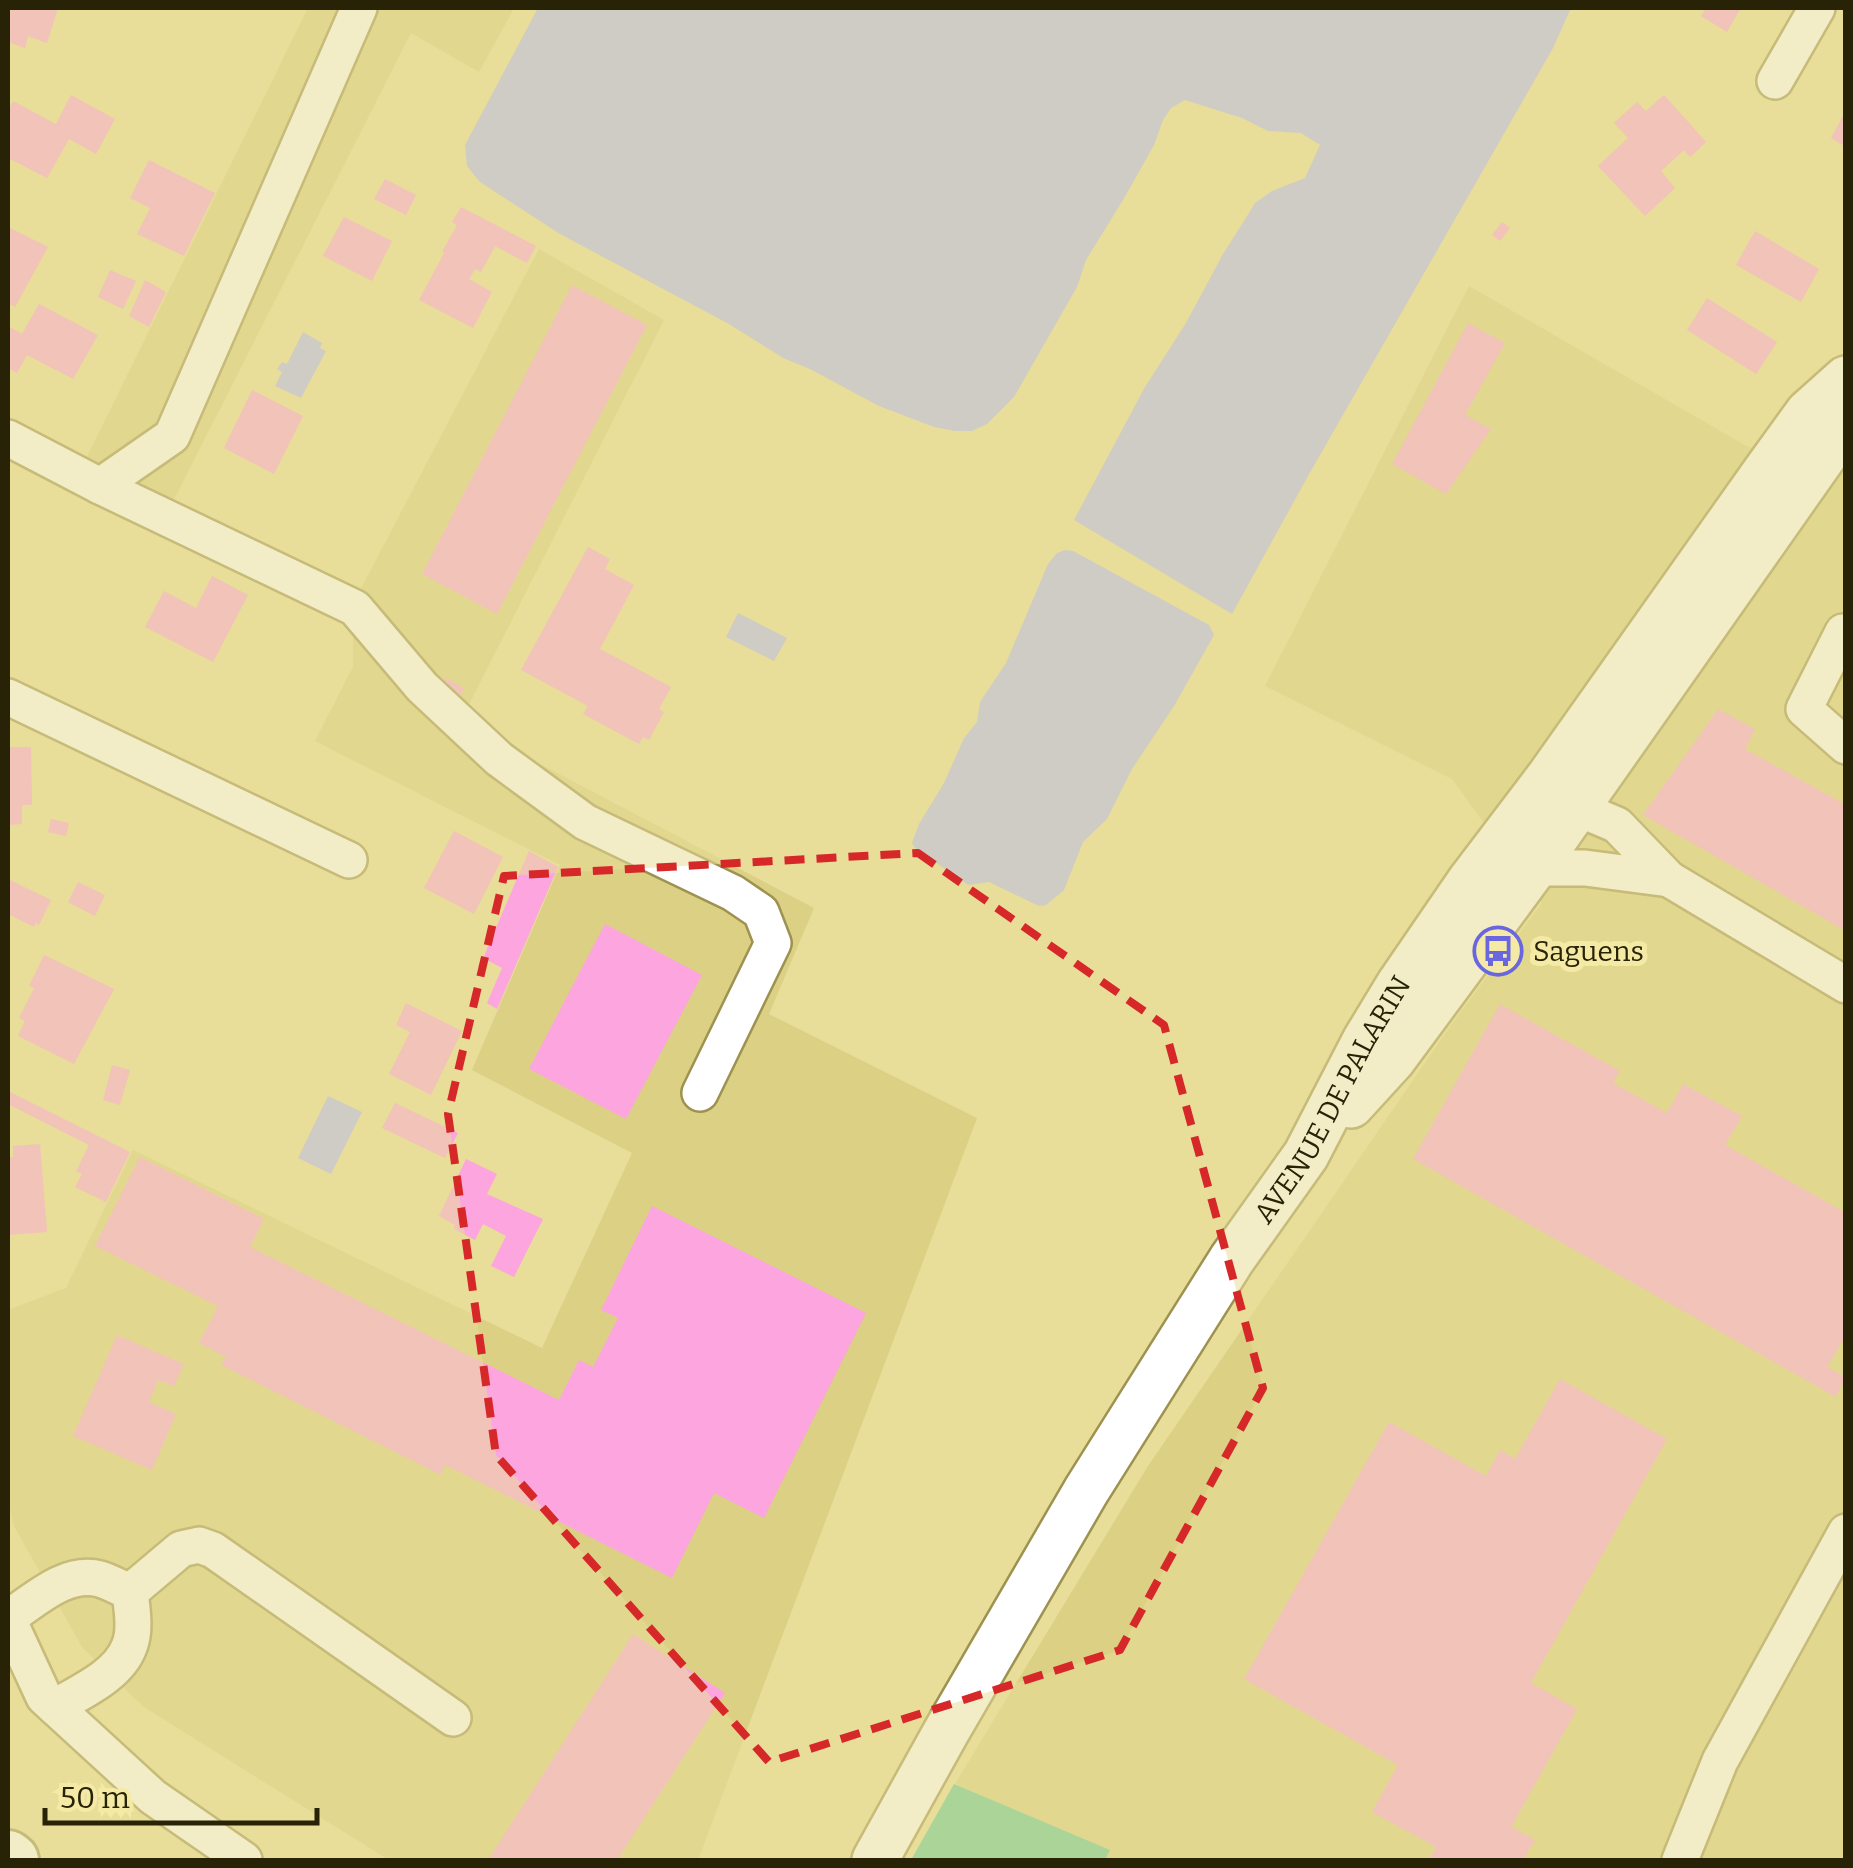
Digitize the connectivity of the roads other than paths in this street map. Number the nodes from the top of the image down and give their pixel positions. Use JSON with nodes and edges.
{"nodes":[{"id":1,"x":358,"y":8,"type":"edge"},
{"id":2,"x":1817,"y":8,"type":"edge"},
{"id":3,"x":1775,"y":81,"type":"dead end"},
{"id":4,"x":1846,"y":379,"type":"edge"},
{"id":5,"x":1846,"y":424,"type":"edge"},
{"id":6,"x":8,"y":438,"type":"edge"},
{"id":7,"x":100,"y":486,"type":"junction"},
{"id":8,"x":1846,"y":632,"type":"edge"},
{"id":9,"x":8,"y":697,"type":"edge"},
{"id":10,"x":1846,"y":746,"type":"edge"},
{"id":11,"x":1570,"y":803,"type":"junction"},
{"id":12,"x":349,"y":860,"type":"dead end"},
{"id":13,"x":1534,"y":868,"type":"junction"},
{"id":14,"x":1586,"y":868,"type":"junction"},
{"id":15,"x":1668,"y":879,"type":"junction"},
{"id":16,"x":1846,"y":984,"type":"edge"},
{"id":17,"x":700,"y":1093,"type":"dead end"},
{"id":18,"x":1306,"y":1155,"type":"junction"},
{"id":19,"x":1846,"y":1532,"type":"edge"},
{"id":20,"x":1835,"y":1578,"type":"edge"},
{"id":21,"x":130,"y":1592,"type":"junction"},
{"id":22,"x":8,"y":1619,"type":"edge"},
{"id":23,"x":56,"y":1707,"type":"junction"},
{"id":24,"x":453,"y":1718,"type":"dead end"},
{"id":25,"x":244,"y":1860,"type":"edge"},
{"id":26,"x":875,"y":1860,"type":"edge"},
{"id":27,"x":1680,"y":1860,"type":"edge"}],
"edges":[{"from":1,"to":7,"type":"street"},
{"from":2,"to":3,"type":"street"},
{"from":4,"to":11,"type":"main road","name":"AVENUE DE PALARIN"},
{"from":5,"to":11,"type":"main road","name":"AVENUE DE PALARIN"},
{"from":6,"to":7,"type":"street"},
{"from":7,"to":17,"type":"street"},
{"from":8,"to":10,"type":"street"},
{"from":9,"to":12,"type":"street"},
{"from":11,"to":13,"type":"main road","name":"AVENUE DE PALARIN"},
{"from":11,"to":14,"type":"street"},
{"from":11,"to":15,"type":"street"},
{"from":11,"to":18,"type":"main road","name":"AVENUE DE PALARIN"},
{"from":13,"to":14,"type":"street"},
{"from":13,"to":18,"type":"main road","name":"AVENUE DE PALARIN"},
{"from":14,"to":15,"type":"street"},
{"from":15,"to":16,"type":"street"},
{"from":18,"to":26,"type":"main road","name":"AVENUE DE PALARIN"},
{"from":19,"to":20,"type":"street"},
{"from":20,"to":27,"type":"street"},
{"from":21,"to":22,"type":"street"},
{"from":21,"to":23,"type":"street"},
{"from":21,"to":24,"type":"street"},
{"from":22,"to":23,"type":"street"},
{"from":23,"to":25,"type":"street"}]}
